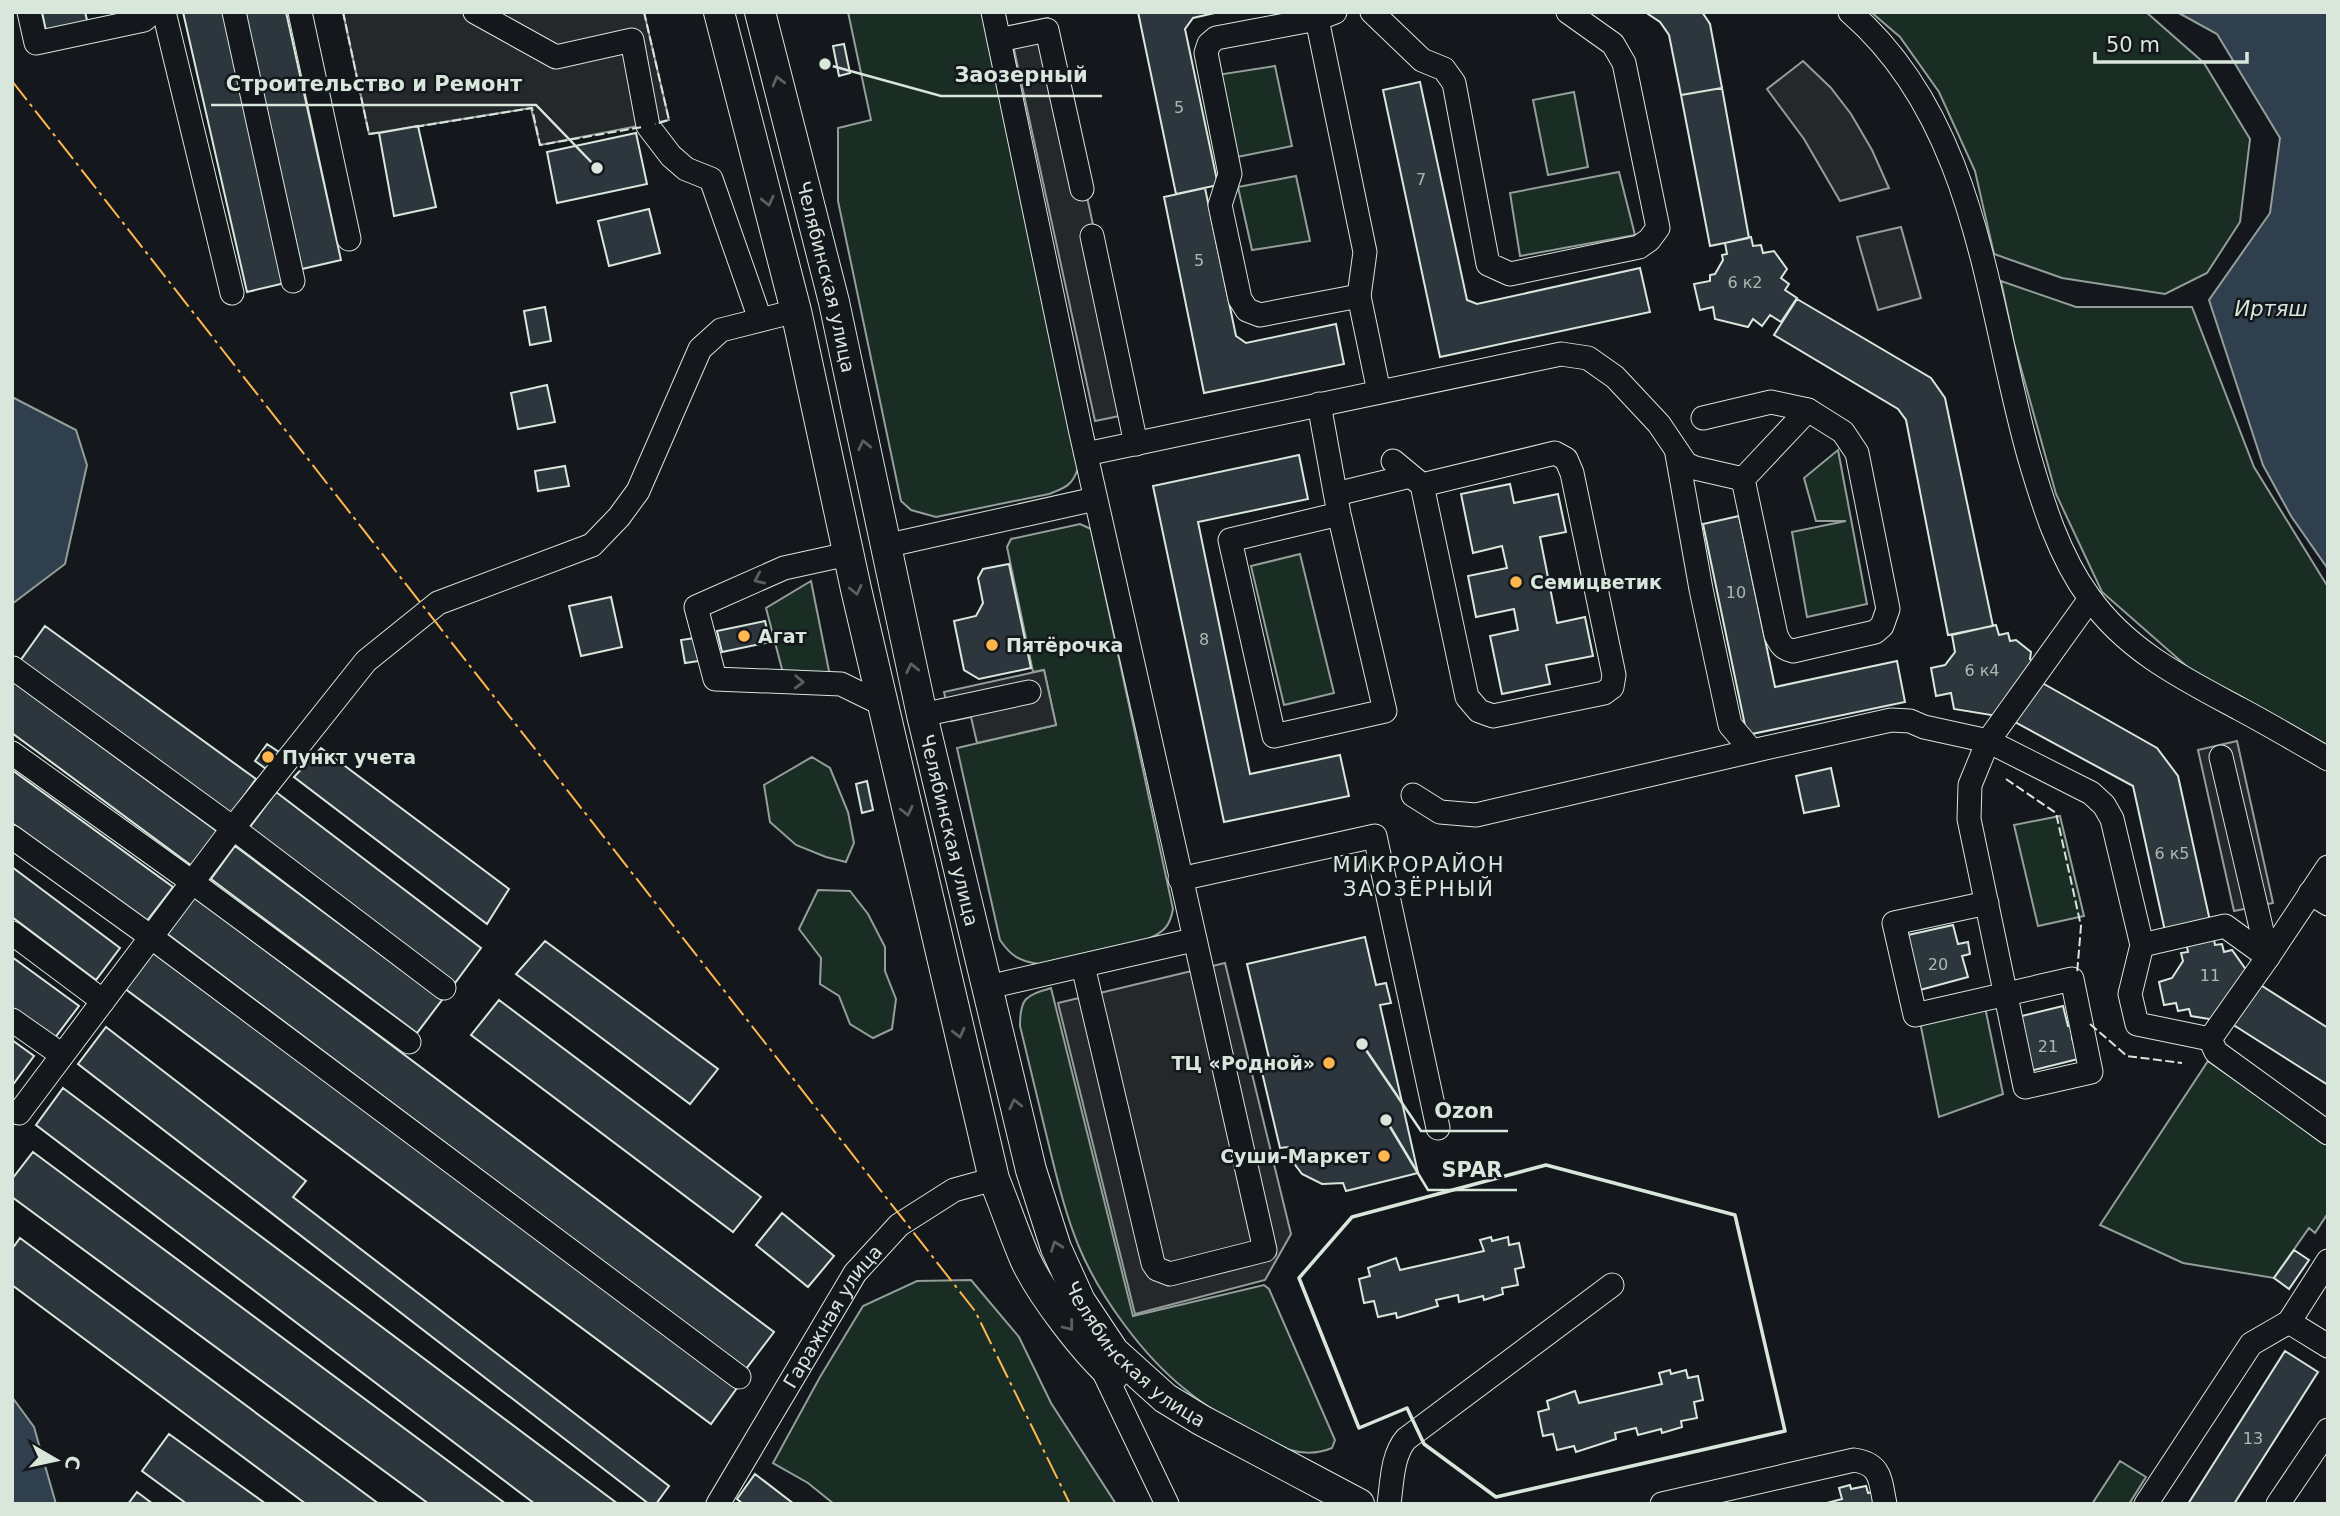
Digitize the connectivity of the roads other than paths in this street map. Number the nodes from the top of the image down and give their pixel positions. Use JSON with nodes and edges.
{"nodes":[{"id":1,"x":29,"y":12,"type":"edge"},
{"id":2,"x":153,"y":12,"type":"edge"},
{"id":3,"x":164,"y":12,"type":"edge"},
{"id":4,"x":234,"y":12,"type":"edge"},
{"id":5,"x":300,"y":12,"type":"edge"},
{"id":6,"x":475,"y":12,"type":"edge"},
{"id":7,"x":719,"y":12,"type":"edge"},
{"id":8,"x":760,"y":12,"type":"edge"},
{"id":9,"x":993,"y":12,"type":"edge"},
{"id":10,"x":1372,"y":12,"type":"edge"},
{"id":11,"x":1568,"y":12,"type":"edge"},
{"id":12,"x":1850,"y":12,"type":"edge"},
{"id":13,"x":1326,"y":16,"type":"edge"},
{"id":14,"x":96,"y":21,"type":"edge"},
{"id":15,"x":999,"y":40,"type":"junction"},
{"id":16,"x":789,"y":125,"type":"junction"},
{"id":17,"x":751,"y":134,"type":"junction"},
{"id":18,"x":1082,"y":189,"type":"dead end"},
{"id":19,"x":1092,"y":236,"type":"dead end"},
{"id":20,"x":349,"y":239,"type":"dead end"},
{"id":21,"x":293,"y":281,"type":"dead end"},
{"id":22,"x":232,"y":293,"type":"dead end"},
{"id":23,"x":1359,"y":296,"type":"junction"},
{"id":24,"x":834,"y":302,"type":"junction"},
{"id":25,"x":796,"y":311,"type":"junction"},
{"id":26,"x":760,"y":319,"type":"junction"},
{"id":27,"x":1379,"y":392,"type":"junction"},
{"id":28,"x":1319,"y":404,"type":"junction"},
{"id":29,"x":1808,"y":410,"type":"junction"},
{"id":30,"x":1703,"y":418,"type":"dead end"},
{"id":31,"x":1136,"y":443,"type":"junction"},
{"id":32,"x":1086,"y":454,"type":"junction"},
{"id":33,"x":1677,"y":454,"type":"junction"},
{"id":34,"x":1408,"y":474,"type":"junction"},
{"id":35,"x":1743,"y":479,"type":"junction"},
{"id":36,"x":1096,"y":499,"type":"junction"},
{"id":37,"x":1338,"y":504,"type":"junction"},
{"id":38,"x":885,"y":546,"type":"junction"},
{"id":39,"x":848,"y":554,"type":"junction"},
{"id":40,"x":2090,"y":599,"type":"junction"},
{"id":41,"x":13,"y":668,"type":"edge"},
{"id":42,"x":1029,"y":692,"type":"dead end"},
{"id":43,"x":882,"y":704,"type":"junction"},
{"id":44,"x":922,"y":715,"type":"junction"},
{"id":45,"x":1988,"y":741,"type":"junction"},
{"id":46,"x":1752,"y":751,"type":"junction"},
{"id":47,"x":12,"y":753,"type":"edge"},
{"id":48,"x":2221,"y":757,"type":"dead end"},
{"id":49,"x":2328,"y":759,"type":"edge"},
{"id":50,"x":1413,"y":796,"type":"dead end"},
{"id":51,"x":233,"y":828,"type":"junction"},
{"id":52,"x":12,"y":837,"type":"edge"},
{"id":53,"x":2328,"y":866,"type":"edge"},
{"id":54,"x":1180,"y":879,"type":"junction"},
{"id":55,"x":192,"y":882,"type":"junction"},
{"id":56,"x":2319,"y":899,"type":"edge"},
{"id":57,"x":1987,"y":903,"type":"junction"},
{"id":58,"x":12,"y":933,"type":"edge"},
{"id":59,"x":151,"y":937,"type":"junction"},
{"id":60,"x":1193,"y":940,"type":"junction"},
{"id":61,"x":2141,"y":945,"type":"junction"},
{"id":62,"x":2268,"y":957,"type":"junction"},
{"id":63,"x":1083,"y":966,"type":"junction"},
{"id":64,"x":988,"y":987,"type":"junction"},
{"id":65,"x":444,"y":988,"type":"dead end"},
{"id":66,"x":2006,"y":995,"type":"junction"},
{"id":67,"x":103,"y":1001,"type":"junction"},
{"id":68,"x":12,"y":1020,"type":"edge"},
{"id":69,"x":2210,"y":1039,"type":"junction"},
{"id":70,"x":409,"y":1042,"type":"dead end"},
{"id":71,"x":62,"y":1055,"type":"junction"},
{"id":72,"x":19,"y":1113,"type":"dead end"},
{"id":73,"x":1438,"y":1128,"type":"dead end"},
{"id":74,"x":2328,"y":1133,"type":"edge"},
{"id":75,"x":1031,"y":1170,"type":"junction"},
{"id":76,"x":994,"y":1179,"type":"junction"},
{"id":77,"x":2328,"y":1261,"type":"edge"},
{"id":78,"x":1612,"y":1284,"type":"dead end"},
{"id":79,"x":2289,"y":1322,"type":"junction"},
{"id":80,"x":2328,"y":1346,"type":"edge"},
{"id":81,"x":1100,"y":1364,"type":"junction"},
{"id":82,"x":739,"y":1377,"type":"dead end"},
{"id":83,"x":2328,"y":1430,"type":"edge"},
{"id":84,"x":718,"y":1504,"type":"edge"},
{"id":85,"x":1167,"y":1504,"type":"edge"},
{"id":86,"x":1325,"y":1504,"type":"edge"},
{"id":87,"x":1359,"y":1504,"type":"edge"},
{"id":88,"x":1389,"y":1504,"type":"edge"},
{"id":89,"x":1662,"y":1504,"type":"edge"},
{"id":90,"x":1885,"y":1504,"type":"edge"},
{"id":91,"x":2146,"y":1504,"type":"edge"},
{"id":92,"x":2278,"y":1504,"type":"edge"}],
"edges":[{"from":1,"to":14,"type":"street"},
{"from":2,"to":14,"type":"street"},
{"from":3,"to":22,"type":"street"},
{"from":4,"to":21,"type":"street"},
{"from":5,"to":20,"type":"street"},
{"from":6,"to":26,"type":"street"},
{"from":7,"to":17,"type":"main road","name":"Челябинская улица"},
{"from":16,"to":8,"type":"main road","name":"Челябинская улица","one_way":true},
{"from":9,"to":15,"type":"street"},
{"from":10,"to":11,"type":"street"},
{"from":12,"to":40,"type":"street"},
{"from":13,"to":23,"type":"street"},
{"from":13,"to":23,"type":"street"},
{"from":15,"to":18,"type":"street"},
{"from":15,"to":32,"type":"street"},
{"from":16,"to":17,"type":"main road"},
{"from":16,"to":24,"type":"main road","name":"Челябинская улица"},
{"from":17,"to":25,"type":"main road","name":"Челябинская улица","one_way":true},
{"from":19,"to":31,"type":"street"},
{"from":23,"to":27,"type":"street"},
{"from":24,"to":25,"type":"main road"},
{"from":38,"to":24,"type":"main road","name":"Челябинская улица","one_way":true},
{"from":25,"to":26,"type":"street"},
{"from":25,"to":39,"type":"main road","name":"Челябинская улица"},
{"from":26,"to":51,"type":"street"},
{"from":27,"to":28,"type":"street"},
{"from":27,"to":33,"type":"street"},
{"from":28,"to":31,"type":"street"},
{"from":28,"to":37,"type":"street"},
{"from":29,"to":30,"type":"street"},
{"from":29,"to":35,"type":"street"},
{"from":29,"to":35,"type":"street"},
{"from":31,"to":32,"type":"street"},
{"from":32,"to":36,"type":"street"},
{"from":33,"to":35,"type":"street"},
{"from":33,"to":46,"type":"street"},
{"from":34,"to":34,"type":"street"},
{"from":34,"to":37,"type":"street"},
{"from":36,"to":38,"type":"street"},
{"from":36,"to":54,"type":"street"},
{"from":37,"to":37,"type":"street"},
{"from":38,"to":39,"type":"main road"},
{"from":44,"to":38,"type":"main road","name":"Челябинская улица","one_way":true},
{"from":39,"to":43,"type":"main road","name":"Челябинская улица","one_way":true},
{"from":39,"to":43,"type":"street","one_way":true},
{"from":40,"to":45,"type":"street"},
{"from":40,"to":49,"type":"street"},
{"from":41,"to":51,"type":"street"},
{"from":42,"to":44,"type":"street"},
{"from":43,"to":76,"type":"main road","name":"Челябинская улица","one_way":true},
{"from":44,"to":64,"type":"main road","name":"Челябинская улица"},
{"from":45,"to":46,"type":"street"},
{"from":45,"to":57,"type":"street"},
{"from":45,"to":61,"type":"street"},
{"from":46,"to":50,"type":"street"},
{"from":47,"to":55,"type":"street"},
{"from":48,"to":62,"type":"street"},
{"from":51,"to":55,"type":"street"},
{"from":51,"to":65,"type":"street"},
{"from":52,"to":59,"type":"street"},
{"from":53,"to":56,"type":"street"},
{"from":54,"to":60,"type":"street"},
{"from":54,"to":73,"type":"street"},
{"from":55,"to":59,"type":"street"},
{"from":55,"to":70,"type":"street"},
{"from":56,"to":62,"type":"street"},
{"from":57,"to":66,"type":"street"},
{"from":57,"to":66,"type":"street"},
{"from":58,"to":67,"type":"street"},
{"from":59,"to":67,"type":"street"},
{"from":59,"to":82,"type":"street"},
{"from":60,"to":63,"type":"street"},
{"from":60,"to":63,"type":"street"},
{"from":61,"to":62,"type":"street"},
{"from":61,"to":69,"type":"street"},
{"from":62,"to":69,"type":"street"},
{"from":63,"to":64,"type":"street"},
{"from":75,"to":64,"type":"main road","name":"Челябинская улица","one_way":true},
{"from":66,"to":66,"type":"street"},
{"from":67,"to":71,"type":"street"},
{"from":68,"to":71,"type":"street"},
{"from":69,"to":74,"type":"street"},
{"from":71,"to":72,"type":"street"},
{"from":75,"to":76,"type":"main road"},
{"from":87,"to":75,"type":"main road","name":"Челябинская улица","one_way":true},
{"from":76,"to":81,"type":"main road","name":"Челябинская улица","one_way":true},
{"from":76,"to":84,"type":"street","name":"Гаражная улица"},
{"from":77,"to":79,"type":"street"},
{"from":78,"to":88,"type":"street"},
{"from":79,"to":80,"type":"street"},
{"from":79,"to":91,"type":"street"},
{"from":81,"to":85,"type":"street"},
{"from":81,"to":86,"type":"main road","name":"Челябинская улица"},
{"from":83,"to":92,"type":"street"},
{"from":89,"to":90,"type":"street"}]}
